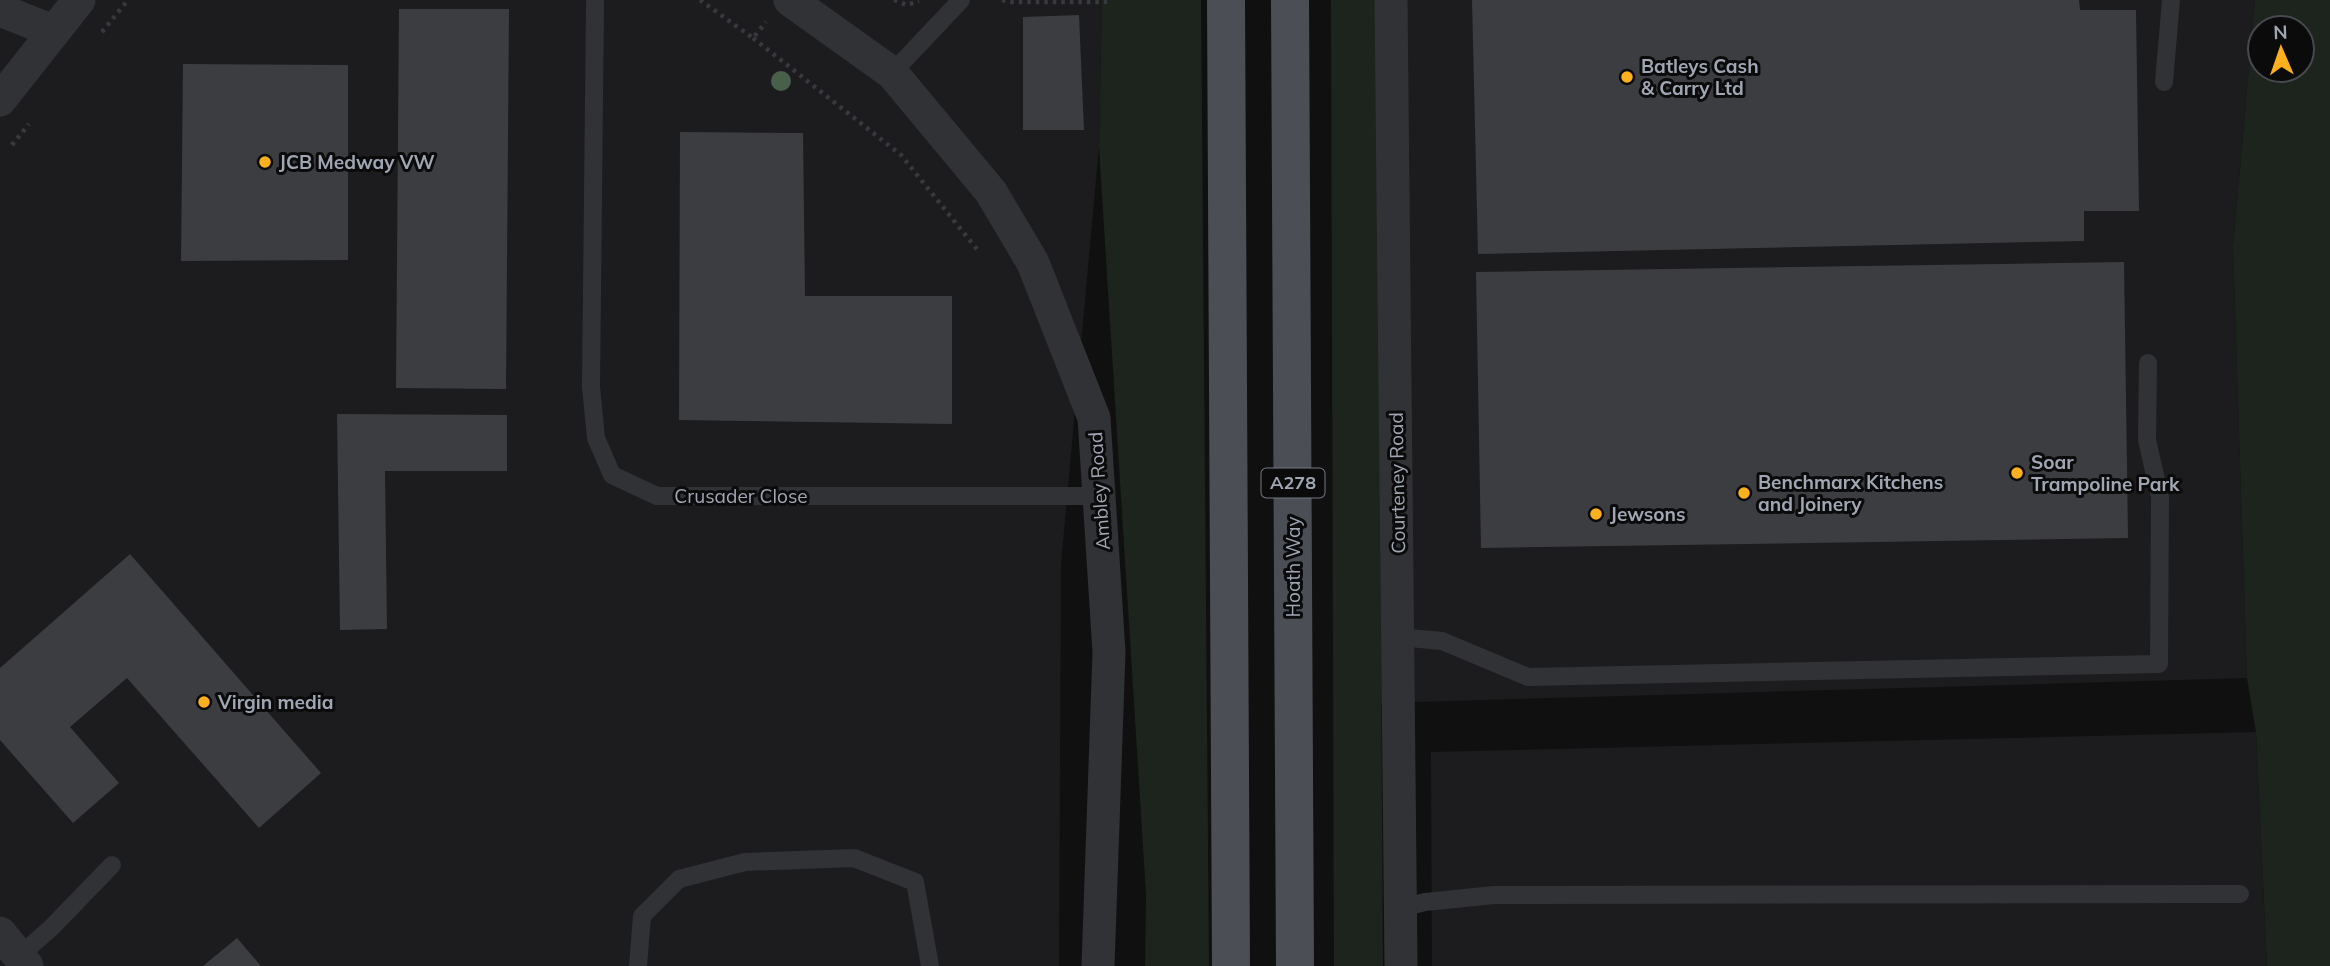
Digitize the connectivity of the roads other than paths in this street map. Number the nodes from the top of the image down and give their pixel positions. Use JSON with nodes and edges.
{"nodes":[{"id":1,"x":79,"y":0,"type":"edge"},
{"id":2,"x":961,"y":0,"type":"edge"},
{"id":3,"x":1226,"y":0,"type":"edge"},
{"id":4,"x":1290,"y":0,"type":"edge"},
{"id":5,"x":1391,"y":0,"type":"edge"},
{"id":6,"x":2171,"y":0,"type":"edge"},
{"id":7,"x":594,"y":3,"type":"dead end"},
{"id":8,"x":780,"y":9,"type":"edge"},
{"id":9,"x":0,"y":10,"type":"edge"},
{"id":10,"x":53,"y":32,"type":"junction"},
{"id":11,"x":892,"y":73,"type":"junction"},
{"id":12,"x":2164,"y":82,"type":"dead end"},
{"id":13,"x":0,"y":100,"type":"edge"},
{"id":14,"x":2148,"y":363,"type":"dead end"},
{"id":15,"x":1099,"y":496,"type":"junction"},
{"id":16,"x":1399,"y":638,"type":"junction"},
{"id":17,"x":112,"y":865,"type":"dead end"},
{"id":18,"x":2240,"y":894,"type":"dead end"},
{"id":19,"x":1401,"y":908,"type":"junction"},
{"id":20,"x":15,"y":952,"type":"edge"},
{"id":21,"x":638,"y":966,"type":"edge"},
{"id":22,"x":930,"y":966,"type":"edge"},
{"id":23,"x":1098,"y":966,"type":"edge"},
{"id":24,"x":1231,"y":966,"type":"edge"},
{"id":25,"x":1295,"y":966,"type":"edge"},
{"id":26,"x":1401,"y":966,"type":"edge"}],
"edges":[{"from":1,"to":10,"type":"street"},
{"from":2,"to":11,"type":"lane"},
{"from":3,"to":24,"type":"main road"},
{"from":4,"to":25,"type":"main road","name":"Hoath Way","number":"A278"},
{"from":5,"to":16,"type":"street","name":"Courteney Road"},
{"from":6,"to":12,"type":"lane"},
{"from":7,"to":15,"type":"lane","name":"Crusader Close"},
{"from":8,"to":11,"type":"street","name":"Ambley Road"},
{"from":9,"to":10,"type":"street"},
{"from":10,"to":13,"type":"street"},
{"from":11,"to":15,"type":"street","name":"Ambley Road"},
{"from":14,"to":16,"type":"lane"},
{"from":15,"to":23,"type":"street","name":"Ambley Road"},
{"from":16,"to":19,"type":"street","name":"Courteney Road"},
{"from":17,"to":20,"type":"lane"},
{"from":18,"to":19,"type":"lane"},
{"from":19,"to":26,"type":"street","name":"Courteney Road"},
{"from":21,"to":22,"type":"lane"}]}
